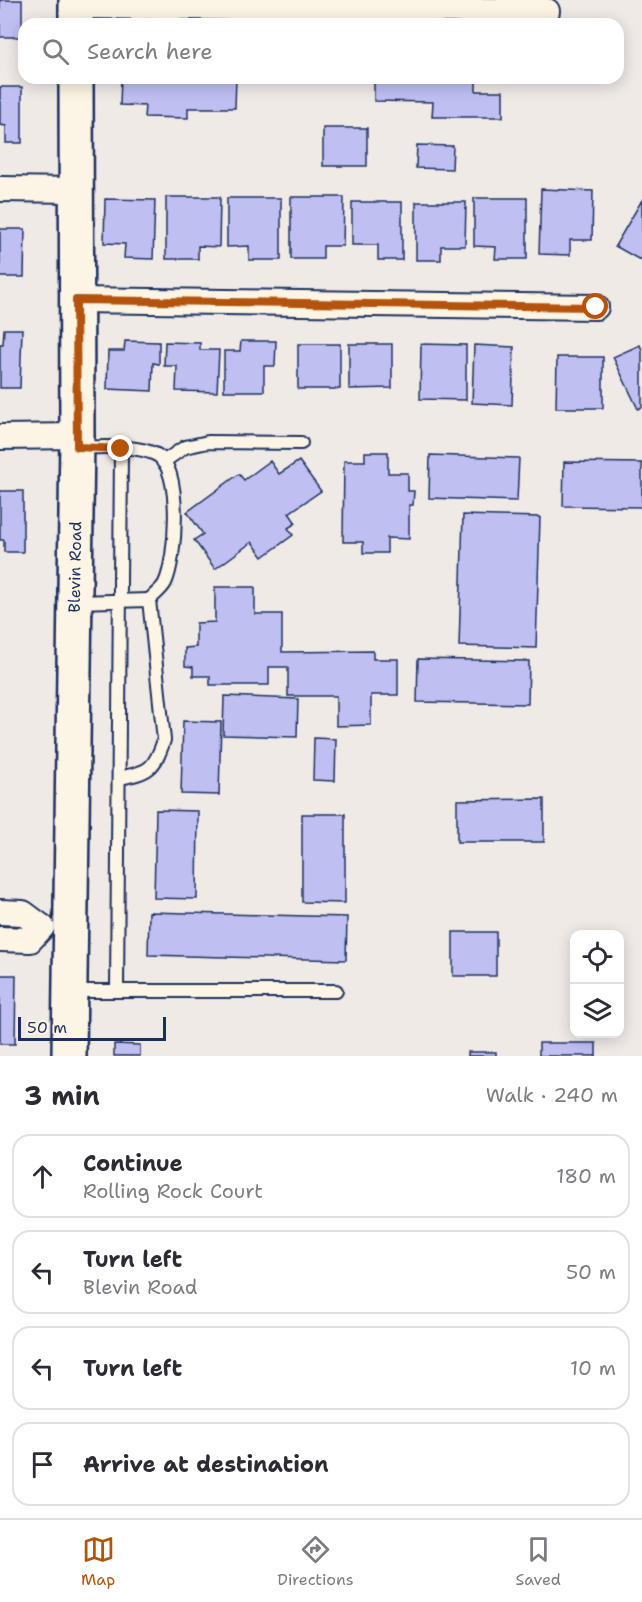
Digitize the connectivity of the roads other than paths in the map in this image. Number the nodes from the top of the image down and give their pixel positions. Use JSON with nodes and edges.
{"nodes":[{"id":1,"x":76,"y":10,"type":"edge"},
{"id":2,"x":547,"y":11,"type":"dead end"},
{"id":3,"x":136,"y":15,"type":"edge"},
{"id":4,"x":237,"y":16,"type":"edge"},
{"id":5,"x":76,"y":84,"type":"edge"},
{"id":6,"x":0,"y":189,"type":"edge"},
{"id":7,"x":76,"y":190,"type":"junction"},
{"id":8,"x":76,"y":300,"type":"junction"},
{"id":9,"x":596,"y":307,"type":"dead end"},
{"id":10,"x":0,"y":437,"type":"edge"},
{"id":11,"x":77,"y":441,"type":"junction"},
{"id":12,"x":301,"y":443,"type":"dead end"},
{"id":13,"x":121,"y":449,"type":"junction"},
{"id":14,"x":164,"y":462,"type":"junction"},
{"id":15,"x":149,"y":600,"type":"junction"},
{"id":16,"x":75,"y":602,"type":"junction"},
{"id":17,"x":119,"y":602,"type":"junction"},
{"id":18,"x":118,"y":778,"type":"junction"},
{"id":19,"x":0,"y":912,"type":"edge"},
{"id":20,"x":56,"y":927,"type":"junction"},
{"id":21,"x":0,"y":939,"type":"edge"},
{"id":22,"x":70,"y":991,"type":"junction"},
{"id":23,"x":117,"y":991,"type":"junction"},
{"id":24,"x":336,"y":991,"type":"dead end"},
{"id":25,"x":69,"y":1056,"type":"edge"}],
"edges":[{"from":1,"to":3,"type":"street"},
{"from":2,"to":4,"type":"street"},
{"from":3,"to":4,"type":"street"},
{"from":5,"to":7,"type":"street","name":"Blevin Road"},
{"from":6,"to":7,"type":"street"},
{"from":7,"to":8,"type":"street","name":"Blevin Road"},
{"from":8,"to":9,"type":"street"},
{"from":8,"to":11,"type":"street","name":"Blevin Road"},
{"from":10,"to":11,"type":"street"},
{"from":11,"to":13,"type":"lane"},
{"from":11,"to":16,"type":"street","name":"Blevin Road"},
{"from":12,"to":14,"type":"lane"},
{"from":13,"to":14,"type":"lane"},
{"from":13,"to":17,"type":"lane"},
{"from":14,"to":15,"type":"lane"},
{"from":15,"to":17,"type":"lane"},
{"from":15,"to":18,"type":"lane"},
{"from":16,"to":17,"type":"lane"},
{"from":16,"to":20,"type":"street","name":"Blevin Road"},
{"from":17,"to":18,"type":"lane"},
{"from":18,"to":23,"type":"lane"},
{"from":19,"to":20,"type":"street"},
{"from":20,"to":21,"type":"street"},
{"from":20,"to":22,"type":"street","name":"Blevin Road"},
{"from":22,"to":23,"type":"lane"},
{"from":22,"to":25,"type":"street","name":"Blevin Road"},
{"from":23,"to":24,"type":"lane"}]}
